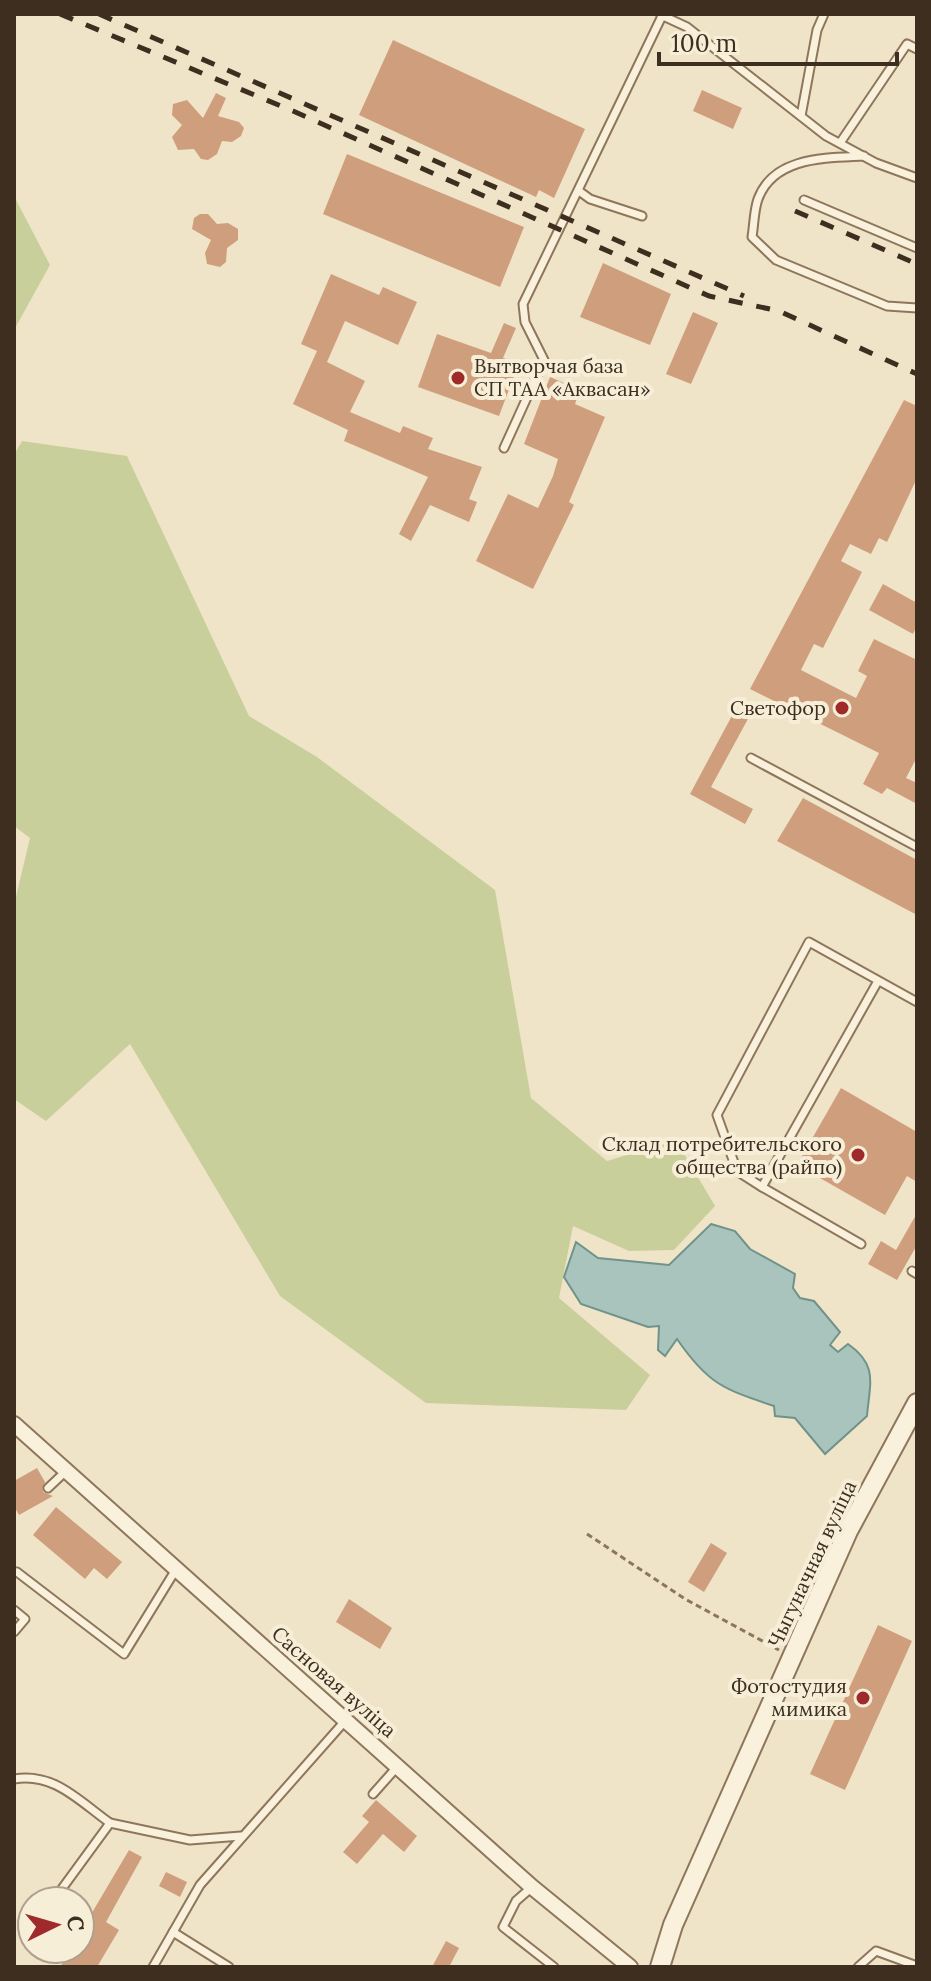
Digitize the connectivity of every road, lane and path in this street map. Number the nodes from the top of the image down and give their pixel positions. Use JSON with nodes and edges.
{"nodes":[{"id":1,"x":824,"y":14,"type":"edge"},
{"id":2,"x":660,"y":15,"type":"edge"},
{"id":3,"x":917,"y":49,"type":"edge"},
{"id":4,"x":801,"y":116,"type":"junction"},
{"id":5,"x":840,"y":143,"type":"junction"},
{"id":6,"x":864,"y":156,"type":"junction"},
{"id":7,"x":917,"y":178,"type":"edge"},
{"id":8,"x":579,"y":191,"type":"junction"},
{"id":9,"x":804,"y":200,"type":"dead end"},
{"id":10,"x":642,"y":216,"type":"dead end"},
{"id":11,"x":917,"y":248,"type":"edge"},
{"id":12,"x":917,"y":308,"type":"edge"},
{"id":13,"x":504,"y":448,"type":"dead end"},
{"id":14,"x":751,"y":758,"type":"dead end"},
{"id":15,"x":917,"y":847,"type":"edge"},
{"id":16,"x":878,"y":981,"type":"junction"},
{"id":17,"x":917,"y":1002,"type":"edge"},
{"id":18,"x":762,"y":1187,"type":"junction"},
{"id":19,"x":861,"y":1244,"type":"dead end"},
{"id":20,"x":917,"y":1403,"type":"edge"},
{"id":21,"x":14,"y":1424,"type":"edge"},
{"id":22,"x":66,"y":1471,"type":"junction"},
{"id":23,"x":48,"y":1488,"type":"dead end"},
{"id":24,"x":587,"y":1534,"type":"dead end"},
{"id":25,"x":175,"y":1571,"type":"junction"},
{"id":26,"x":17,"y":1572,"type":"dead end"},
{"id":27,"x":14,"y":1610,"type":"edge"},
{"id":28,"x":14,"y":1632,"type":"edge"},
{"id":29,"x":792,"y":1658,"type":"junction"},
{"id":30,"x":346,"y":1720,"type":"junction"},
{"id":31,"x":398,"y":1765,"type":"junction"},
{"id":32,"x":14,"y":1779,"type":"edge"},
{"id":33,"x":373,"y":1794,"type":"dead end"},
{"id":34,"x":110,"y":1823,"type":"junction"},
{"id":35,"x":241,"y":1836,"type":"junction"},
{"id":36,"x":65,"y":1885,"type":"edge"},
{"id":37,"x":532,"y":1887,"type":"junction"},
{"id":38,"x":173,"y":1932,"type":"junction"},
{"id":39,"x":917,"y":1966,"type":"edge"},
{"id":40,"x":153,"y":1967,"type":"edge"},
{"id":41,"x":229,"y":1967,"type":"edge"},
{"id":42,"x":554,"y":1967,"type":"edge"},
{"id":43,"x":630,"y":1967,"type":"edge"},
{"id":44,"x":660,"y":1967,"type":"edge"},
{"id":45,"x":858,"y":1967,"type":"edge"}],
"edges":[{"from":1,"to":4,"type":"lane"},
{"from":2,"to":4,"type":"lane"},
{"from":2,"to":8,"type":"lane"},
{"from":3,"to":5,"type":"lane"},
{"from":4,"to":5,"type":"lane"},
{"from":5,"to":6,"type":"lane"},
{"from":6,"to":7,"type":"lane"},
{"from":6,"to":12,"type":"lane"},
{"from":8,"to":10,"type":"lane"},
{"from":8,"to":13,"type":"lane"},
{"from":9,"to":11,"type":"lane"},
{"from":14,"to":15,"type":"lane"},
{"from":16,"to":17,"type":"lane"},
{"from":16,"to":18,"type":"lane"},
{"from":16,"to":18,"type":"lane"},
{"from":18,"to":19,"type":"lane"},
{"from":20,"to":29,"type":"street","name":"Чыгуначная вуліца"},
{"from":21,"to":22,"type":"street","name":"Сасновая вуліца"},
{"from":22,"to":23,"type":"lane"},
{"from":22,"to":25,"type":"street","name":"Сасновая вуліца"},
{"from":24,"to":29,"type":"path"},
{"from":25,"to":26,"type":"lane"},
{"from":25,"to":30,"type":"street","name":"Сасновая вуліца"},
{"from":27,"to":28,"type":"lane"},
{"from":29,"to":44,"type":"street","name":"Чыгуначная вуліца"},
{"from":30,"to":31,"type":"street","name":"Сасновая вуліца"},
{"from":30,"to":35,"type":"lane"},
{"from":31,"to":33,"type":"lane"},
{"from":31,"to":37,"type":"street","name":"Сасновая вуліца"},
{"from":32,"to":34,"type":"lane"},
{"from":34,"to":35,"type":"lane"},
{"from":34,"to":36,"type":"lane"},
{"from":35,"to":38,"type":"lane"},
{"from":37,"to":42,"type":"lane"},
{"from":37,"to":43,"type":"street","name":"Сасновая вуліца"},
{"from":38,"to":40,"type":"lane"},
{"from":38,"to":41,"type":"lane"},
{"from":39,"to":45,"type":"lane"}]}
